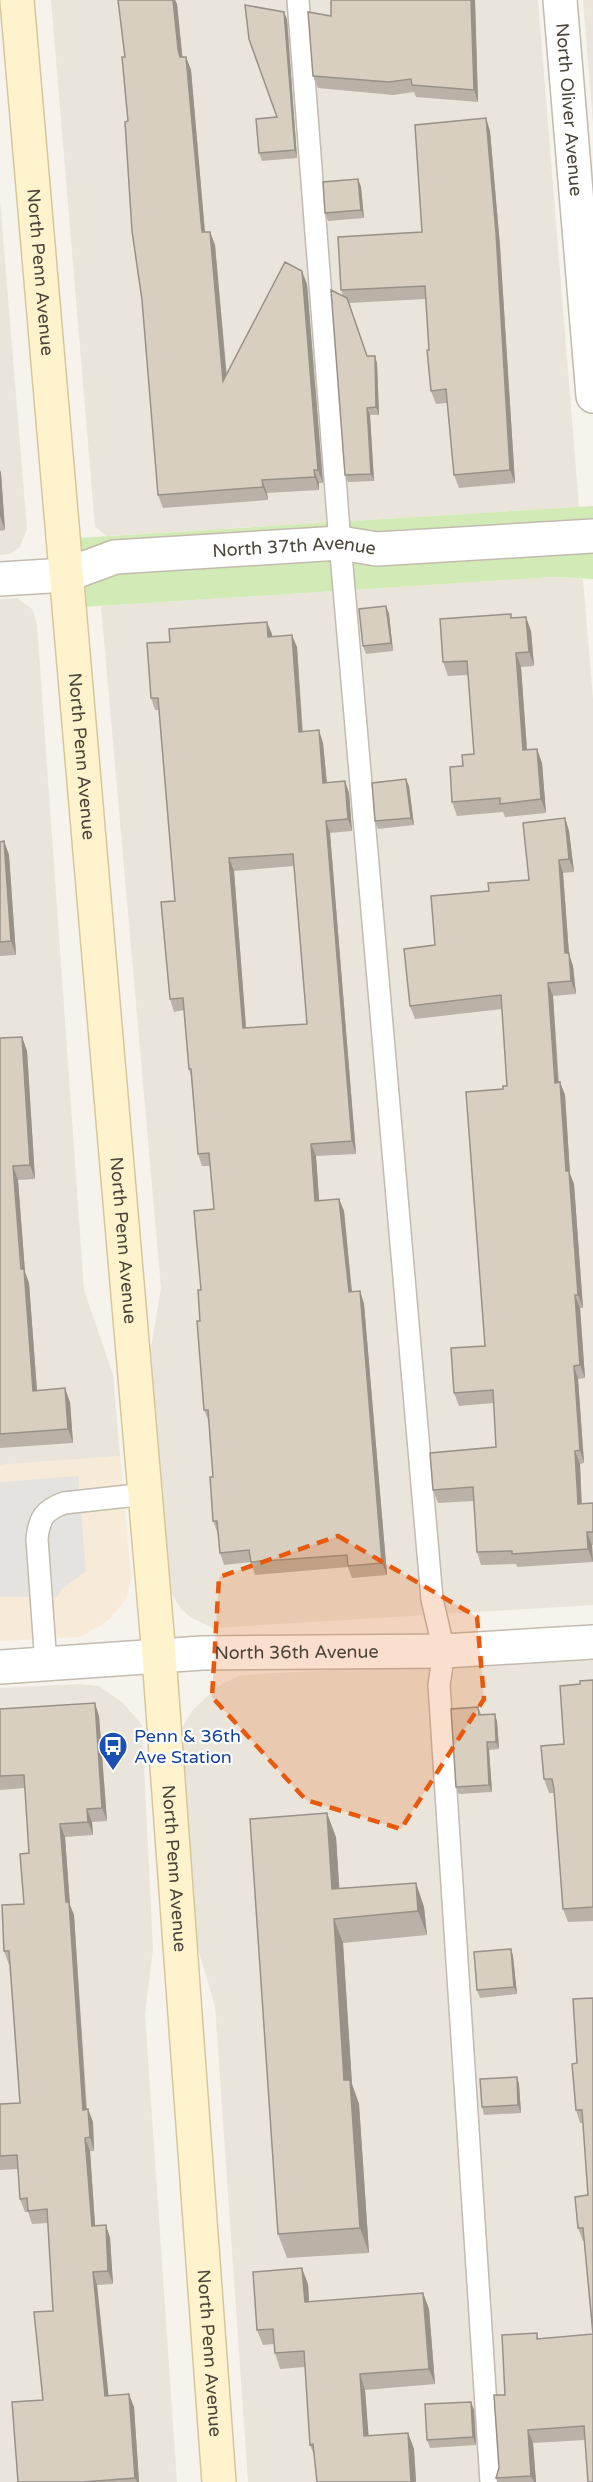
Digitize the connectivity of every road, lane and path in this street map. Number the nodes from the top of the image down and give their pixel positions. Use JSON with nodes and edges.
{"nodes":[{"id":1,"x":17,"y":0,"type":"edge"},
{"id":2,"x":298,"y":0,"type":"edge"},
{"id":3,"x":560,"y":0,"type":"edge"},
{"id":4,"x":593,"y":396,"type":"edge"},
{"id":5,"x":593,"y":536,"type":"edge"},
{"id":6,"x":340,"y":543,"type":"junction"},
{"id":7,"x":66,"y":575,"type":"junction"},
{"id":8,"x":0,"y":579,"type":"edge"},
{"id":9,"x":146,"y":1494,"type":"junction"},
{"id":10,"x":593,"y":1642,"type":"edge"},
{"id":11,"x":444,"y":1651,"type":"junction"},
{"id":12,"x":159,"y":1656,"type":"junction"},
{"id":13,"x":46,"y":1664,"type":"junction"},
{"id":14,"x":0,"y":1667,"type":"edge"},
{"id":15,"x":219,"y":2482,"type":"edge"},
{"id":16,"x":491,"y":2482,"type":"edge"}],
"edges":[{"from":1,"to":7,"type":"main road","name":"North Penn Avenue"},
{"from":2,"to":6,"type":"lane"},
{"from":3,"to":4,"type":"street","name":"North Oliver Avenue"},
{"from":5,"to":6,"type":"street","name":"North 37th Avenue"},
{"from":6,"to":7,"type":"street","name":"North 37th Avenue"},
{"from":6,"to":11,"type":"lane"},
{"from":7,"to":8,"type":"street","name":"North 37th Avenue"},
{"from":7,"to":9,"type":"main road","name":"North Penn Avenue"},
{"from":9,"to":12,"type":"main road","name":"North Penn Avenue"},
{"from":9,"to":13,"type":"lane"},
{"from":10,"to":11,"type":"street","name":"North 36th Avenue"},
{"from":11,"to":12,"type":"street","name":"North 36th Avenue"},
{"from":11,"to":16,"type":"lane"},
{"from":12,"to":13,"type":"street","name":"North 36th Avenue"},
{"from":12,"to":15,"type":"main road","name":"North Penn Avenue"},
{"from":13,"to":14,"type":"street","name":"North 36th Avenue"}]}
